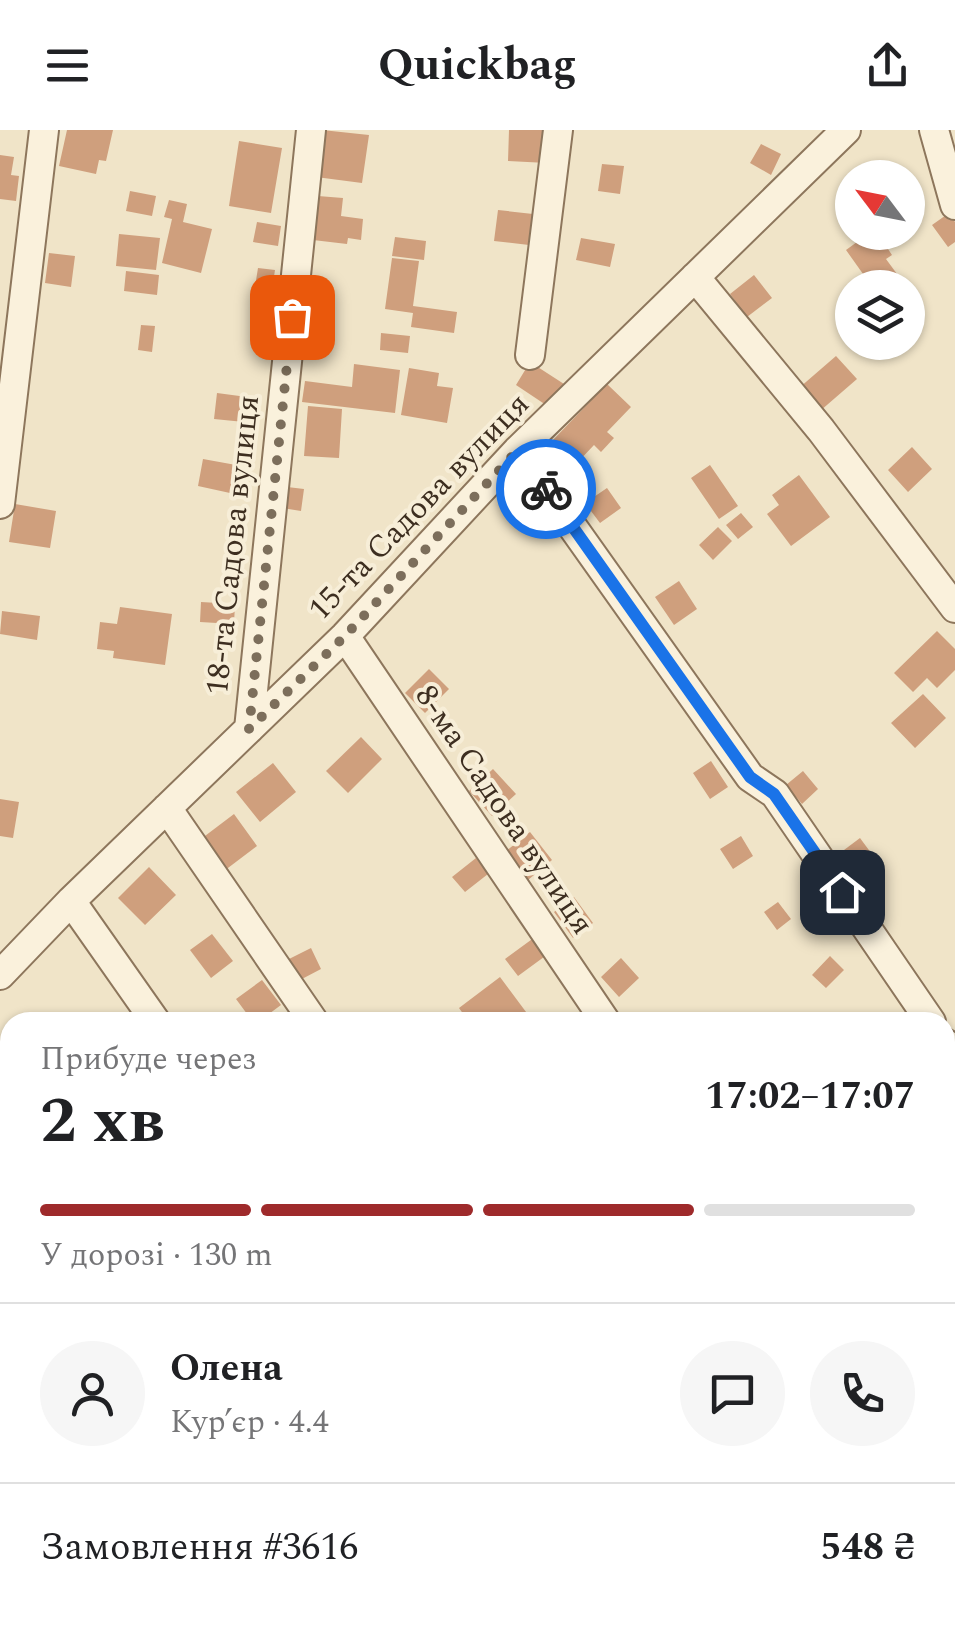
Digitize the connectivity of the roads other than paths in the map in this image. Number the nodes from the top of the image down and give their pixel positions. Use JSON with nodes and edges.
{"nodes":[{"id":1,"x":44,"y":130,"type":"edge"},
{"id":2,"x":311,"y":130,"type":"edge"},
{"id":3,"x":558,"y":130,"type":"edge"},
{"id":4,"x":846,"y":130,"type":"edge"},
{"id":5,"x":934,"y":130,"type":"edge"},
{"id":6,"x":955,"y":204,"type":"edge"},
{"id":7,"x":695,"y":277,"type":"junction"},
{"id":8,"x":530,"y":355,"type":"dead end"},
{"id":9,"x":518,"y":450,"type":"junction"},
{"id":10,"x":0,"y":504,"type":"edge"},
{"id":11,"x":955,"y":608,"type":"edge"},
{"id":12,"x":345,"y":636,"type":"junction"},
{"id":13,"x":249,"y":729,"type":"junction"},
{"id":14,"x":166,"y":808,"type":"junction"},
{"id":15,"x":71,"y":901,"type":"junction"},
{"id":16,"x":0,"y":974,"type":"edge"},
{"id":17,"x":149,"y":1012,"type":"edge"},
{"id":18,"x":307,"y":1012,"type":"edge"},
{"id":19,"x":599,"y":1012,"type":"edge"},
{"id":20,"x":924,"y":1012,"type":"edge"}],
"edges":[{"from":1,"to":10,"type":"street"},
{"from":2,"to":13,"type":"street","name":"18-та Садова вулиця"},
{"from":3,"to":8,"type":"street"},
{"from":4,"to":7,"type":"street","name":"15-та Садова вулиця"},
{"from":5,"to":6,"type":"street"},
{"from":7,"to":9,"type":"street","name":"15-та Садова вулиця"},
{"from":7,"to":11,"type":"street"},
{"from":9,"to":12,"type":"street","name":"15-та Садова вулиця"},
{"from":9,"to":20,"type":"street"},
{"from":12,"to":13,"type":"street","name":"15-та Садова вулиця"},
{"from":12,"to":19,"type":"street","name":"8-ма Садова вулиця"},
{"from":13,"to":14,"type":"street","name":"15-та Садова вулиця"},
{"from":14,"to":15,"type":"street","name":"15-та Садова вулиця"},
{"from":14,"to":18,"type":"street"},
{"from":15,"to":16,"type":"street","name":"15-та Садова вулиця"},
{"from":15,"to":17,"type":"street"}]}
